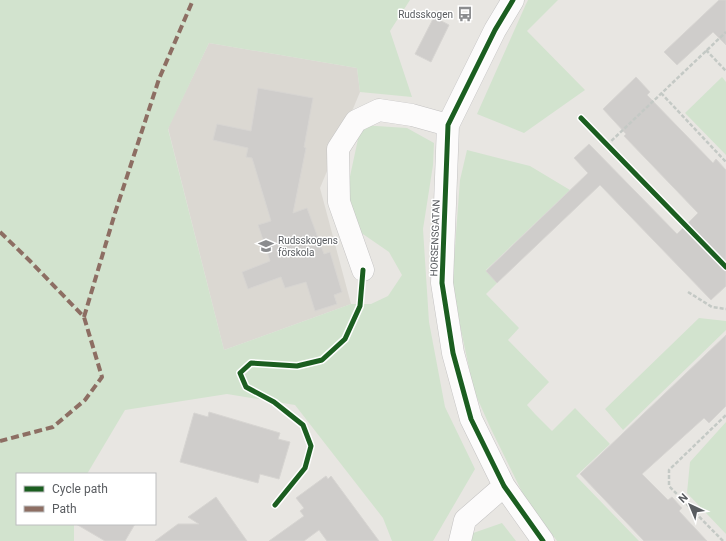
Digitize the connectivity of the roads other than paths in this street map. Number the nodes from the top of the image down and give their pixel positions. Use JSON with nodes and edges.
{"nodes":[{"id":1,"x":513,"y":0,"type":"edge"},
{"id":2,"x":448,"y":125,"type":"junction"},
{"id":3,"x":363,"y":270,"type":"dead end"},
{"id":4,"x":504,"y":486,"type":"junction"},
{"id":5,"x":460,"y":541,"type":"edge"},
{"id":6,"x":543,"y":541,"type":"edge"}],
"edges":[{"from":1,"to":2,"type":"street","name":"HORSENSGATAN"},
{"from":2,"to":3,"type":"street"},
{"from":2,"to":4,"type":"street","name":"HORSENSGATAN"},
{"from":4,"to":5,"type":"street"},
{"from":4,"to":6,"type":"street","name":"HORSENSGATAN"}]}
